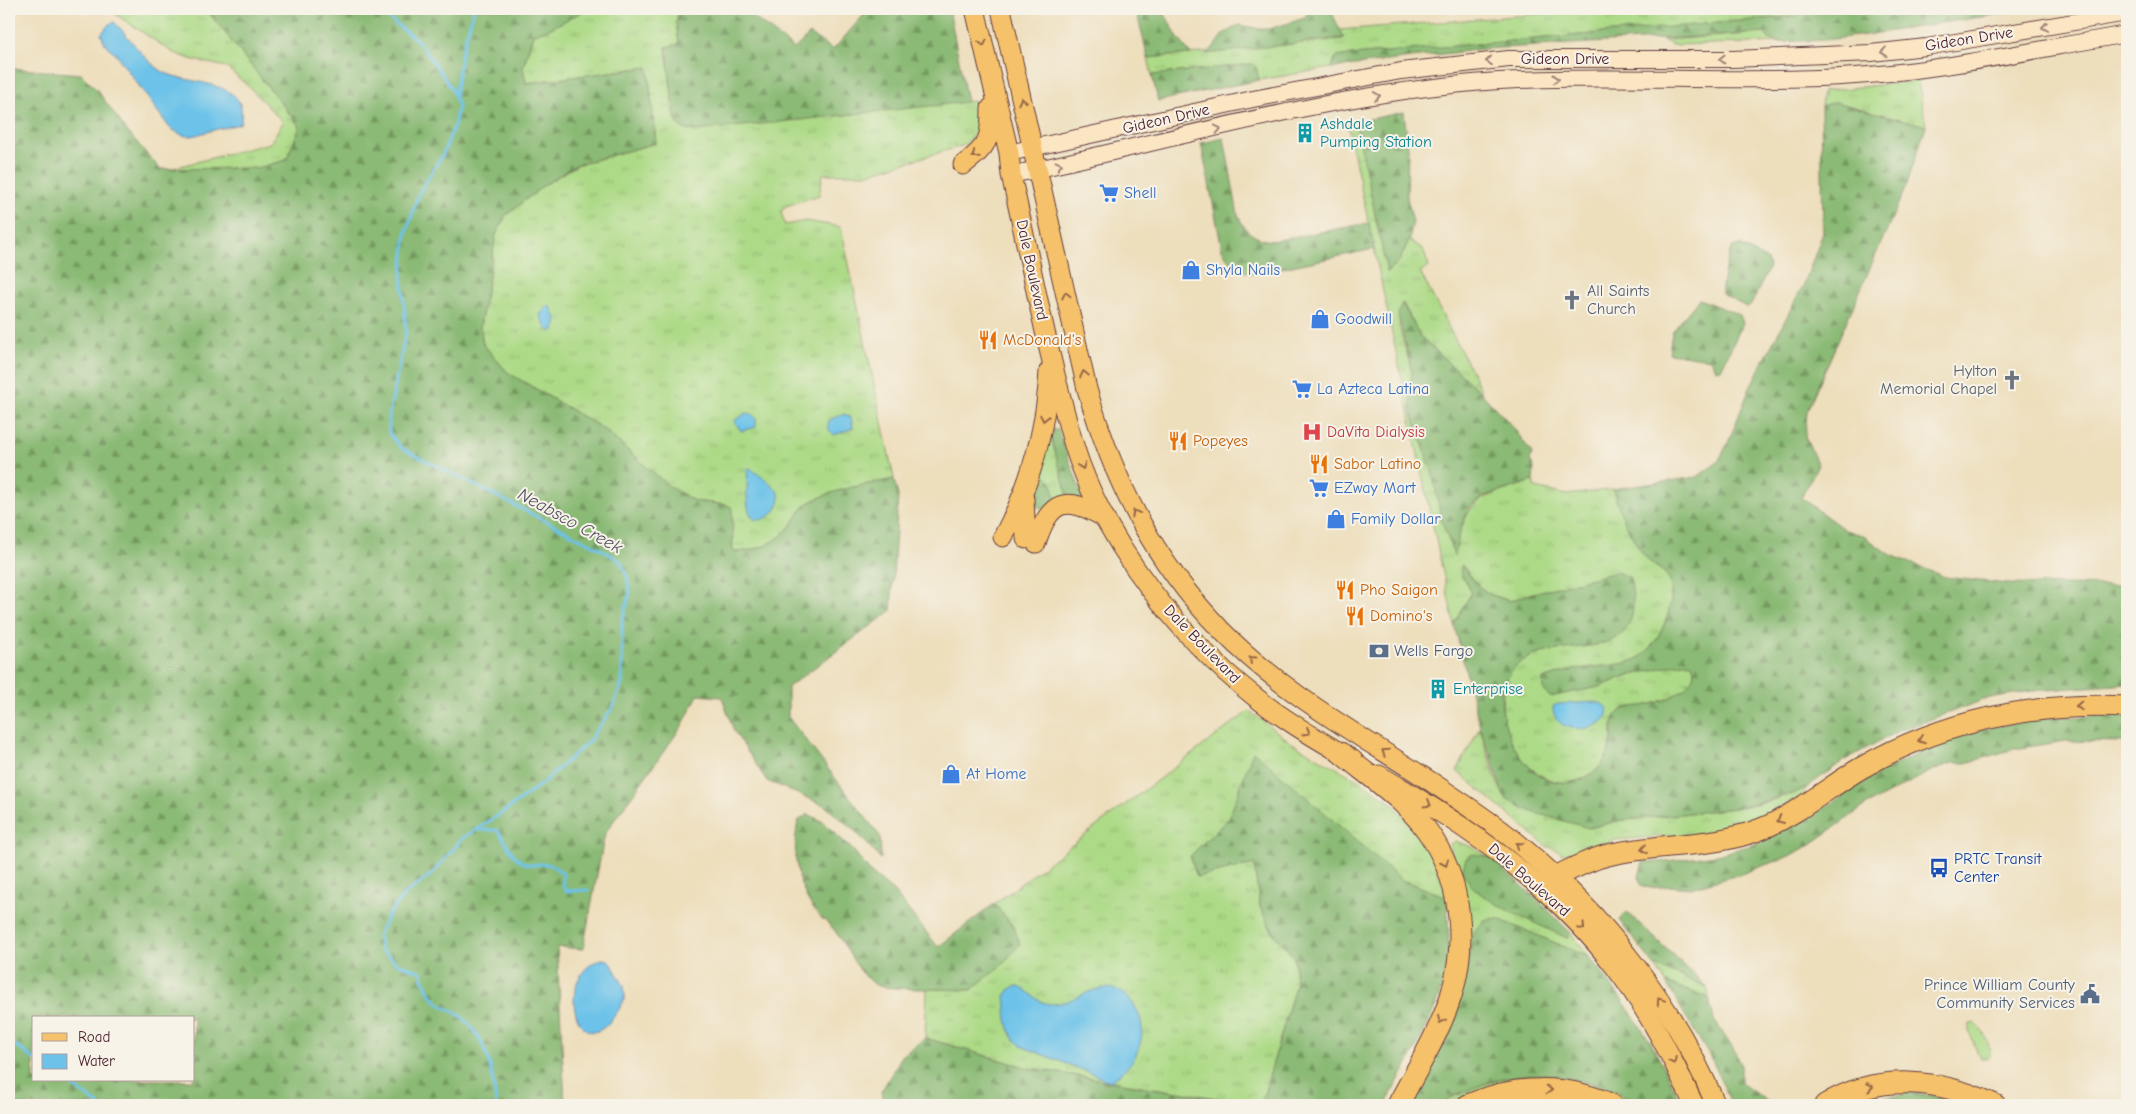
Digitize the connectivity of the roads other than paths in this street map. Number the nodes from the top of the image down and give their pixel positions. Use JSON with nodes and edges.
{"nodes":[{"id":1,"x":975,"y":9,"type":"edge"},
{"id":2,"x":1001,"y":9,"type":"edge"},
{"id":3,"x":2127,"y":13,"type":"edge"},
{"id":4,"x":2127,"y":34,"type":"edge"},
{"id":5,"x":991,"y":77,"type":"junction"},
{"id":6,"x":1033,"y":149,"type":"junction"},
{"id":7,"x":1009,"y":153,"type":"junction"},
{"id":8,"x":963,"y":165,"type":"dead end"},
{"id":9,"x":1038,"y":169,"type":"junction"},
{"id":10,"x":1012,"y":175,"type":"junction"},
{"id":11,"x":1049,"y":352,"type":"junction"},
{"id":12,"x":1024,"y":490,"type":"junction"},
{"id":13,"x":1105,"y":518,"type":"junction"},
{"id":14,"x":1003,"y":537,"type":"dead end"},
{"id":15,"x":2127,"y":707,"type":"edge"},
{"id":16,"x":1341,"y":753,"type":"junction"},
{"id":17,"x":1555,"y":877,"type":"junction"},
{"id":18,"x":1398,"y":1105,"type":"edge"},
{"id":19,"x":1468,"y":1105,"type":"edge"},
{"id":20,"x":1612,"y":1105,"type":"edge"},
{"id":21,"x":1694,"y":1105,"type":"edge"},
{"id":22,"x":1716,"y":1105,"type":"edge"},
{"id":23,"x":1825,"y":1105,"type":"edge"},
{"id":24,"x":1994,"y":1105,"type":"edge"}],
"edges":[{"from":1,"to":5,"type":"main road","name":"Dale Boulevard","one_way":true},
{"from":6,"to":2,"type":"main road","name":"Dale Boulevard","one_way":true},
{"from":3,"to":6,"type":"main road","name":"Gideon Drive","one_way":true},
{"from":9,"to":4,"type":"main road","name":"Gideon Drive","one_way":true},
{"from":5,"to":7,"type":"main road","name":"Dale Boulevard"},
{"from":5,"to":8,"type":"main road","one_way":true},
{"from":6,"to":7,"type":"main road","name":"Gideon Drive"},
{"from":6,"to":9,"type":"main road","name":"Dale Boulevard"},
{"from":7,"to":10,"type":"main road","name":"Dale Boulevard"},
{"from":9,"to":10,"type":"main road","name":"Gideon Drive"},
{"from":17,"to":9,"type":"main road","name":"Dale Boulevard","one_way":true},
{"from":10,"to":11,"type":"main road","name":"Dale Boulevard"},
{"from":11,"to":12,"type":"main road","one_way":true},
{"from":11,"to":13,"type":"main road","name":"Dale Boulevard","one_way":true},
{"from":12,"to":13,"type":"main road"},
{"from":12,"to":14,"type":"main road"},
{"from":13,"to":16,"type":"main road","name":"Dale Boulevard","one_way":true},
{"from":15,"to":17,"type":"highway","one_way":true},
{"from":16,"to":18,"type":"highway","one_way":true},
{"from":16,"to":21,"type":"main road","name":"Dale Boulevard","one_way":true},
{"from":22,"to":17,"type":"main road","name":"Dale Boulevard","one_way":true},
{"from":19,"to":20,"type":"highway","one_way":true},
{"from":23,"to":24,"type":"highway","one_way":true}]}
